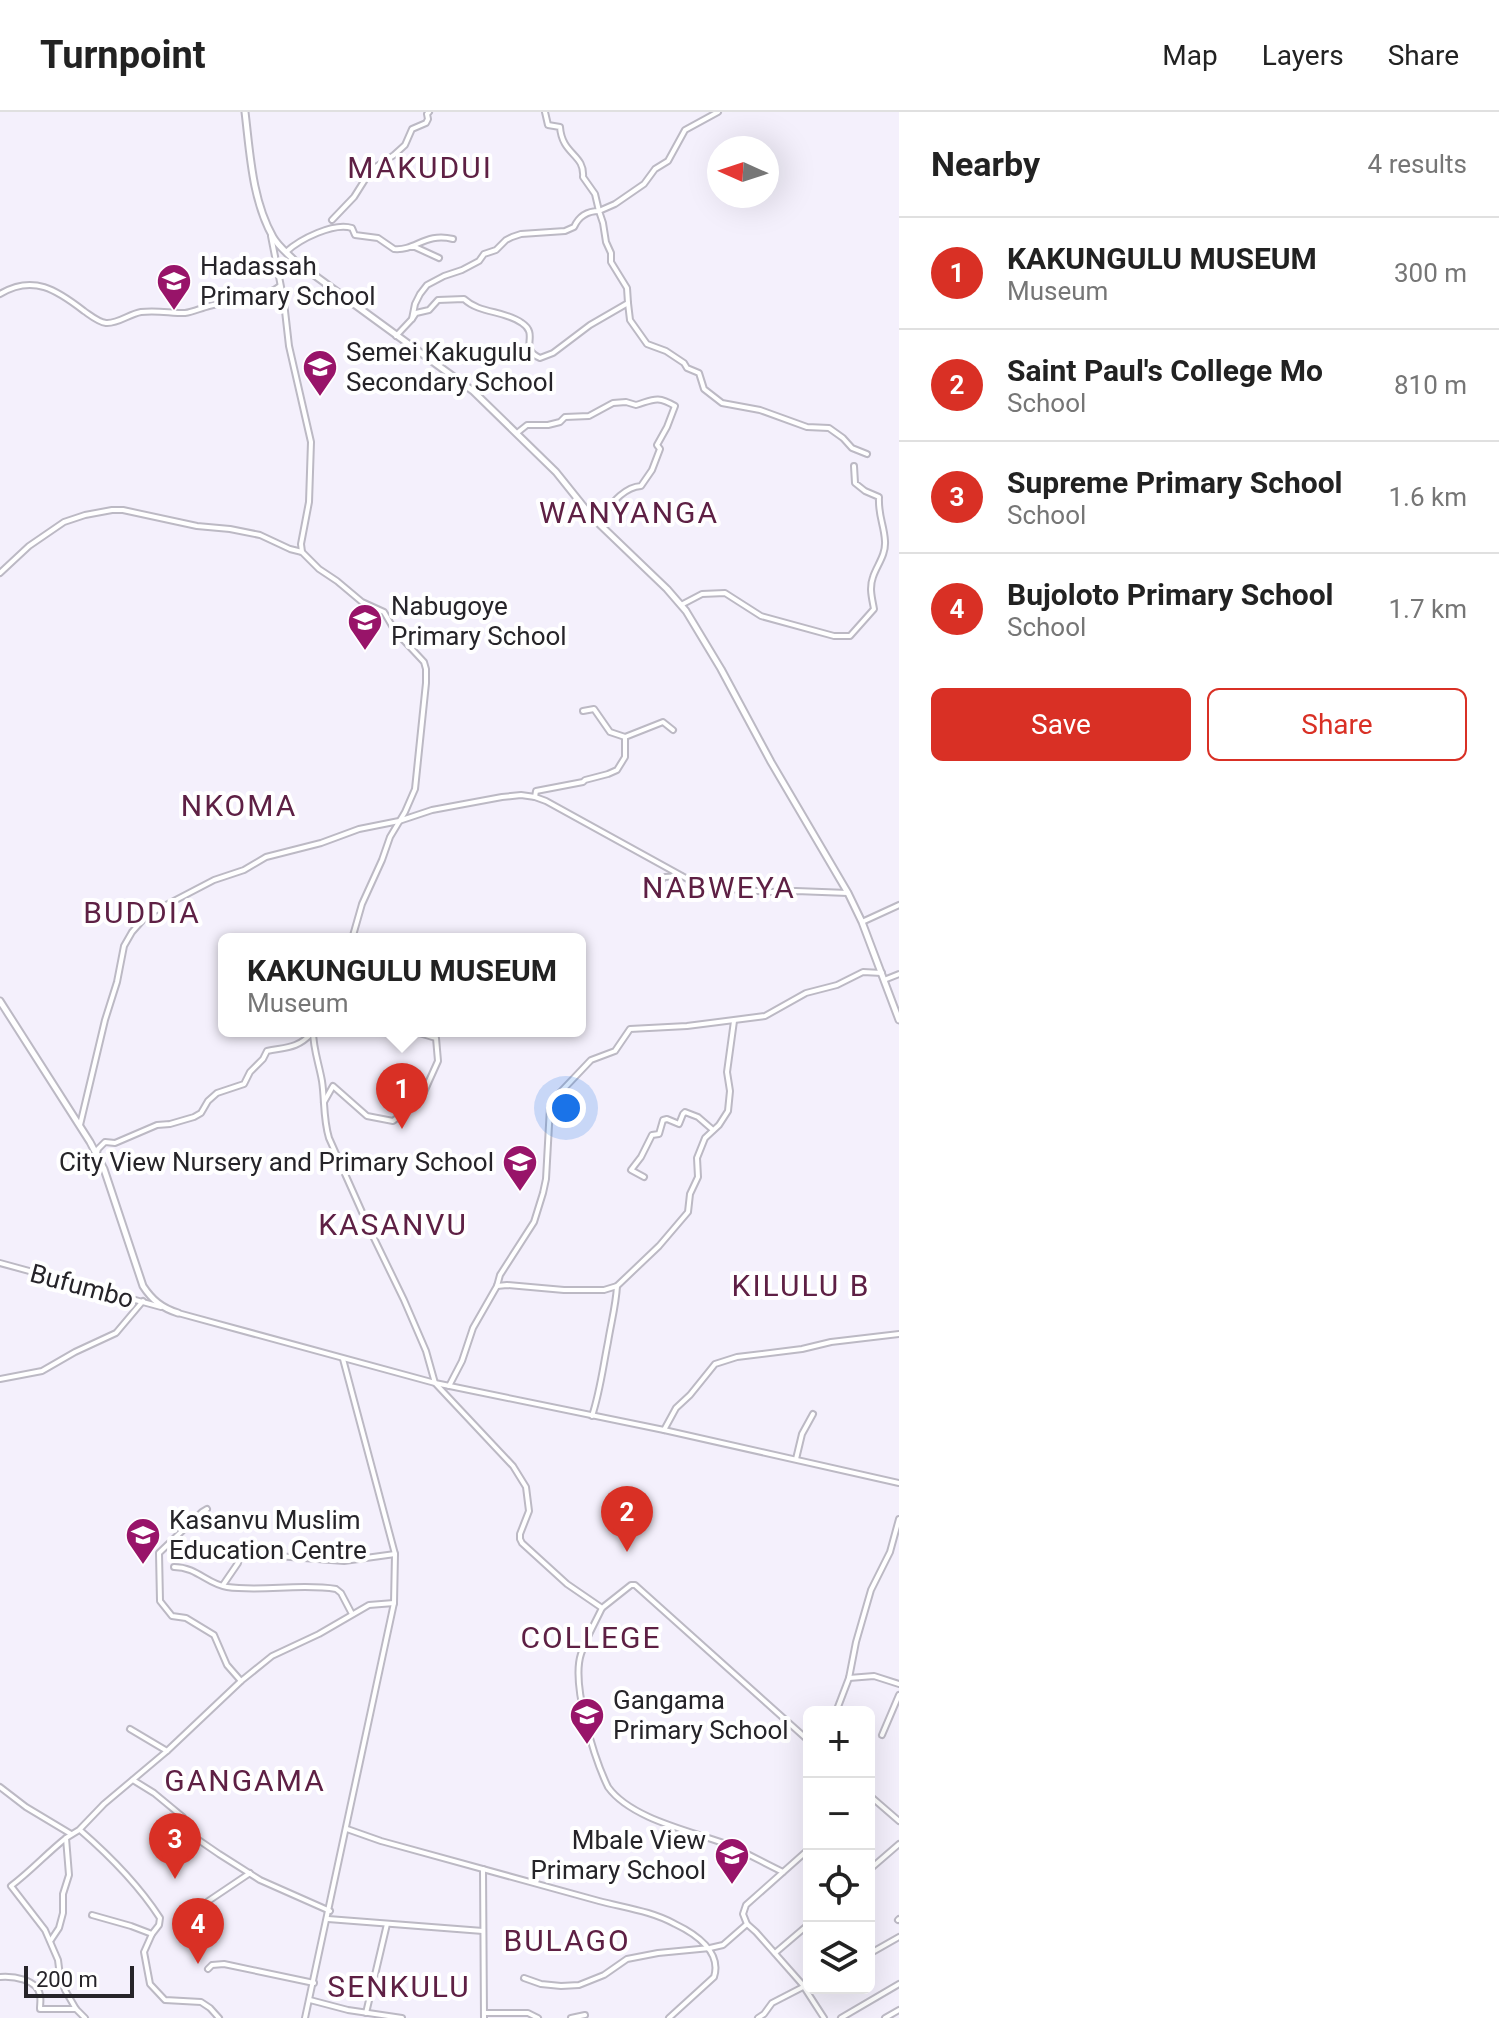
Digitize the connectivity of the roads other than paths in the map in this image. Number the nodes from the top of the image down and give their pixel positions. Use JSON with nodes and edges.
{"nodes":[{"id":1,"x":245,"y":112,"type":"edge"},
{"id":2,"x":429,"y":112,"type":"edge"},
{"id":3,"x":545,"y":112,"type":"edge"},
{"id":4,"x":717,"y":112,"type":"edge"},
{"id":5,"x":599,"y":211,"type":"junction"},
{"id":6,"x":332,"y":220,"type":"dead end"},
{"id":7,"x":271,"y":234,"type":"junction"},
{"id":8,"x":453,"y":239,"type":"dead end"},
{"id":9,"x":408,"y":248,"type":"junction"},
{"id":10,"x":286,"y":252,"type":"junction"},
{"id":11,"x":439,"y":258,"type":"dead end"},
{"id":12,"x":280,"y":286,"type":"junction"},
{"id":13,"x":0,"y":294,"type":"edge"},
{"id":14,"x":628,"y":303,"type":"junction"},
{"id":15,"x":412,"y":319,"type":"junction"},
{"id":16,"x":396,"y":336,"type":"junction"},
{"id":17,"x":517,"y":433,"type":"junction"},
{"id":18,"x":867,"y":454,"type":"dead end"},
{"id":19,"x":854,"y":466,"type":"dead end"},
{"id":20,"x":597,"y":522,"type":"junction"},
{"id":21,"x":302,"y":552,"type":"junction"},
{"id":22,"x":0,"y":573,"type":"edge"},
{"id":23,"x":681,"y":605,"type":"junction"},
{"id":24,"x":583,"y":711,"type":"dead end"},
{"id":25,"x":673,"y":730,"type":"dead end"},
{"id":26,"x":625,"y":737,"type":"junction"},
{"id":27,"x":535,"y":797,"type":"junction"},
{"id":28,"x":408,"y":805,"type":"junction"},
{"id":29,"x":409,"y":817,"type":"junction"},
{"id":30,"x":399,"y":821,"type":"junction"},
{"id":31,"x":683,"y":876,"type":"junction"},
{"id":32,"x":655,"y":885,"type":"dead end"},
{"id":33,"x":848,"y":893,"type":"junction"},
{"id":34,"x":899,"y":905,"type":"edge"},
{"id":35,"x":862,"y":922,"type":"junction"},
{"id":36,"x":354,"y":933,"type":"edge"},
{"id":37,"x":899,"y":974,"type":"edge"},
{"id":38,"x":883,"y":976,"type":"junction"},
{"id":39,"x":0,"y":1001,"type":"edge"},
{"id":40,"x":899,"y":1020,"type":"edge"},
{"id":41,"x":734,"y":1021,"type":"junction"},
{"id":42,"x":308,"y":1037,"type":"edge"},
{"id":43,"x":313,"y":1037,"type":"edge"},
{"id":44,"x":433,"y":1037,"type":"edge"},
{"id":45,"x":302,"y":1043,"type":"junction"},
{"id":46,"x":314,"y":1048,"type":"junction"},
{"id":47,"x":323,"y":1104,"type":"junction"},
{"id":48,"x":80,"y":1125,"type":"junction"},
{"id":49,"x":713,"y":1130,"type":"junction"},
{"id":50,"x":97,"y":1156,"type":"junction"},
{"id":51,"x":644,"y":1177,"type":"dead end"},
{"id":52,"x":0,"y":1263,"type":"edge"},
{"id":53,"x":497,"y":1286,"type":"junction"},
{"id":54,"x":617,"y":1286,"type":"junction"},
{"id":55,"x":143,"y":1301,"type":"junction"},
{"id":56,"x":163,"y":1308,"type":"junction"},
{"id":57,"x":178,"y":1313,"type":"joint"},
{"id":58,"x":899,"y":1334,"type":"edge"},
{"id":59,"x":343,"y":1359,"type":"junction"},
{"id":60,"x":0,"y":1379,"type":"edge"},
{"id":61,"x":435,"y":1383,"type":"junction"},
{"id":62,"x":449,"y":1386,"type":"junction"},
{"id":63,"x":813,"y":1414,"type":"dead end"},
{"id":64,"x":592,"y":1416,"type":"junction"},
{"id":65,"x":664,"y":1430,"type":"junction"},
{"id":66,"x":796,"y":1459,"type":"junction"},
{"id":67,"x":899,"y":1483,"type":"edge"},
{"id":68,"x":207,"y":1509,"type":"dead end"},
{"id":69,"x":899,"y":1519,"type":"edge"},
{"id":70,"x":395,"y":1554,"type":"junction"},
{"id":71,"x":174,"y":1567,"type":"dead end"},
{"id":72,"x":222,"y":1586,"type":"junction"},
{"id":73,"x":394,"y":1603,"type":"junction"},
{"id":74,"x":602,"y":1608,"type":"junction"},
{"id":75,"x":352,"y":1614,"type":"junction"},
{"id":76,"x":849,"y":1678,"type":"junction"},
{"id":77,"x":241,"y":1681,"type":"junction"},
{"id":78,"x":899,"y":1684,"type":"edge"},
{"id":79,"x":899,"y":1695,"type":"edge"},
{"id":80,"x":838,"y":1706,"type":"edge"},
{"id":81,"x":130,"y":1729,"type":"dead end"},
{"id":82,"x":882,"y":1735,"type":"dead end"},
{"id":83,"x":803,"y":1736,"type":"edge"},
{"id":84,"x":167,"y":1751,"type":"junction"},
{"id":85,"x":133,"y":1780,"type":"junction"},
{"id":86,"x":0,"y":1787,"type":"edge"},
{"id":87,"x":875,"y":1801,"type":"edge"},
{"id":88,"x":899,"y":1807,"type":"edge"},
{"id":89,"x":892,"y":1814,"type":"junction"},
{"id":90,"x":899,"y":1821,"type":"edge"},
{"id":91,"x":347,"y":1829,"type":"junction"},
{"id":92,"x":79,"y":1830,"type":"junction"},
{"id":93,"x":68,"y":1836,"type":"junction"},
{"id":94,"x":899,"y":1844,"type":"edge"},
{"id":95,"x":808,"y":1850,"type":"edge"},
{"id":96,"x":875,"y":1865,"type":"edge"},
{"id":97,"x":483,"y":1869,"type":"junction"},
{"id":98,"x":783,"y":1872,"type":"junction"},
{"id":99,"x":250,"y":1873,"type":"junction"},
{"id":100,"x":330,"y":1911,"type":"junction"},
{"id":101,"x":192,"y":1912,"type":"dead end"},
{"id":102,"x":92,"y":1915,"type":"dead end"},
{"id":103,"x":328,"y":1919,"type":"junction"},
{"id":104,"x":387,"y":1924,"type":"junction"},
{"id":105,"x":747,"y":1924,"type":"junction"},
{"id":106,"x":803,"y":1929,"type":"edge"},
{"id":107,"x":483,"y":1931,"type":"junction"},
{"id":108,"x":152,"y":1934,"type":"junction"},
{"id":109,"x":899,"y":1937,"type":"edge"},
{"id":110,"x":51,"y":1940,"type":"junction"},
{"id":111,"x":710,"y":1948,"type":"junction"},
{"id":112,"x":875,"y":1951,"type":"edge"},
{"id":113,"x":775,"y":1953,"type":"junction"},
{"id":114,"x":208,"y":1969,"type":"dead end"},
{"id":115,"x":0,"y":1977,"type":"edge"},
{"id":116,"x":524,"y":1978,"type":"dead end"},
{"id":117,"x":314,"y":1983,"type":"junction"},
{"id":118,"x":803,"y":1984,"type":"edge"},
{"id":119,"x":899,"y":1984,"type":"edge"},
{"id":120,"x":803,"y":1991,"type":"edge"},
{"id":121,"x":810,"y":1994,"type":"edge"},
{"id":122,"x":310,"y":2000,"type":"junction"},
{"id":123,"x":76,"y":2009,"type":"junction"},
{"id":124,"x":348,"y":2010,"type":"junction"},
{"id":125,"x":899,"y":2010,"type":"edge"},
{"id":126,"x":366,"y":2013,"type":"junction"},
{"id":127,"x":585,"y":2015,"type":"dead end"},
{"id":128,"x":484,"y":2016,"type":"edge"},
{"id":129,"x":85,"y":2018,"type":"edge"},
{"id":130,"x":219,"y":2018,"type":"edge"},
{"id":131,"x":305,"y":2018,"type":"edge"},
{"id":132,"x":346,"y":2018,"type":"edge"},
{"id":133,"x":395,"y":2018,"type":"edge"},
{"id":134,"x":402,"y":2018,"type":"edge"},
{"id":135,"x":538,"y":2018,"type":"edge"},
{"id":136,"x":571,"y":2018,"type":"edge"},
{"id":137,"x":669,"y":2018,"type":"edge"},
{"id":138,"x":758,"y":2018,"type":"edge"},
{"id":139,"x":824,"y":2018,"type":"edge"},
{"id":140,"x":841,"y":2018,"type":"edge"},
{"id":141,"x":885,"y":2018,"type":"edge"}],
"edges":[{"from":1,"to":7,"type":"street"},
{"from":2,"to":6,"type":"street"},
{"from":3,"to":5,"type":"street"},
{"from":4,"to":5,"type":"street"},
{"from":5,"to":14,"type":"street"},
{"from":5,"to":15,"type":"street"},
{"from":7,"to":10,"type":"street"},
{"from":7,"to":12,"type":"street"},
{"from":8,"to":9,"type":"street"},
{"from":9,"to":10,"type":"street"},
{"from":9,"to":11,"type":"street"},
{"from":10,"to":16,"type":"street"},
{"from":12,"to":13,"type":"street"},
{"from":12,"to":21,"type":"street"},
{"from":14,"to":15,"type":"street"},
{"from":14,"to":18,"type":"street"},
{"from":15,"to":16,"type":"street"},
{"from":16,"to":17,"type":"street"},
{"from":17,"to":20,"type":"street"},
{"from":17,"to":20,"type":"street"},
{"from":19,"to":23,"type":"street"},
{"from":20,"to":23,"type":"street"},
{"from":21,"to":22,"type":"street"},
{"from":21,"to":28,"type":"street"},
{"from":23,"to":33,"type":"street"},
{"from":24,"to":26,"type":"street"},
{"from":25,"to":26,"type":"street"},
{"from":26,"to":27,"type":"street"},
{"from":27,"to":29,"type":"street"},
{"from":27,"to":31,"type":"street"},
{"from":28,"to":29,"type":"street"},
{"from":28,"to":30,"type":"street"},
{"from":29,"to":30,"type":"street"},
{"from":30,"to":36,"type":"street"},
{"from":30,"to":48,"type":"street"},
{"from":31,"to":32,"type":"street"},
{"from":31,"to":33,"type":"street"},
{"from":33,"to":35,"type":"street"},
{"from":34,"to":35,"type":"street"},
{"from":35,"to":38,"type":"street"},
{"from":37,"to":38,"type":"street"},
{"from":38,"to":40,"type":"street"},
{"from":38,"to":41,"type":"street"},
{"from":39,"to":48,"type":"street"},
{"from":41,"to":49,"type":"street"},
{"from":41,"to":53,"type":"street"},
{"from":42,"to":45,"type":"street"},
{"from":43,"to":46,"type":"street"},
{"from":44,"to":47,"type":"street"},
{"from":45,"to":46,"type":"street"},
{"from":45,"to":50,"type":"street"},
{"from":46,"to":47,"type":"street"},
{"from":47,"to":61,"type":"street"},
{"from":48,"to":50,"type":"street"},
{"from":49,"to":51,"type":"street"},
{"from":49,"to":54,"type":"street"},
{"from":50,"to":56,"type":"street"},
{"from":52,"to":55,"type":"street","name":"Bufumbo"},
{"from":53,"to":54,"type":"street"},
{"from":53,"to":62,"type":"street"},
{"from":54,"to":64,"type":"street"},
{"from":55,"to":56,"type":"street","name":"Bufumbo"},
{"from":55,"to":60,"type":"street"},
{"from":56,"to":57,"type":"street"},
{"from":57,"to":59,"type":"street"},
{"from":58,"to":65,"type":"street"},
{"from":59,"to":61,"type":"street"},
{"from":59,"to":70,"type":"street"},
{"from":61,"to":62,"type":"street"},
{"from":61,"to":74,"type":"street"},
{"from":62,"to":64,"type":"street"},
{"from":63,"to":66,"type":"street"},
{"from":64,"to":65,"type":"street"},
{"from":65,"to":66,"type":"street"},
{"from":66,"to":67,"type":"street"},
{"from":68,"to":77,"type":"street"},
{"from":69,"to":76,"type":"street"},
{"from":70,"to":72,"type":"street"},
{"from":70,"to":73,"type":"street"},
{"from":71,"to":72,"type":"street"},
{"from":72,"to":75,"type":"street"},
{"from":73,"to":75,"type":"street"},
{"from":73,"to":91,"type":"street"},
{"from":74,"to":83,"type":"street"},
{"from":74,"to":98,"type":"street"},
{"from":75,"to":77,"type":"street"},
{"from":76,"to":78,"type":"street"},
{"from":76,"to":80,"type":"street"},
{"from":77,"to":84,"type":"street"},
{"from":79,"to":82,"type":"street"},
{"from":81,"to":84,"type":"street"},
{"from":84,"to":85,"type":"street"},
{"from":85,"to":92,"type":"street"},
{"from":85,"to":99,"type":"street"},
{"from":86,"to":93,"type":"street"},
{"from":87,"to":89,"type":"street"},
{"from":88,"to":89,"type":"street"},
{"from":89,"to":90,"type":"street"},
{"from":91,"to":97,"type":"street"},
{"from":91,"to":100,"type":"street"},
{"from":92,"to":93,"type":"street"},
{"from":92,"to":108,"type":"street"},
{"from":93,"to":110,"type":"street"},
{"from":93,"to":110,"type":"street"},
{"from":94,"to":96,"type":"street"},
{"from":95,"to":98,"type":"street"},
{"from":97,"to":107,"type":"street"},
{"from":97,"to":111,"type":"street"},
{"from":98,"to":105,"type":"street"},
{"from":99,"to":100,"type":"street"},
{"from":99,"to":101,"type":"street"},
{"from":100,"to":103,"type":"street"},
{"from":102,"to":108,"type":"street"},
{"from":103,"to":104,"type":"street"},
{"from":103,"to":117,"type":"street"},
{"from":104,"to":107,"type":"street"},
{"from":104,"to":126,"type":"street"},
{"from":105,"to":111,"type":"street"},
{"from":105,"to":113,"type":"street"},
{"from":106,"to":113,"type":"street"},
{"from":107,"to":128,"type":"street"},
{"from":108,"to":130,"type":"street"},
{"from":109,"to":112,"type":"street"},
{"from":110,"to":123,"type":"street"},
{"from":111,"to":116,"type":"street"},
{"from":111,"to":137,"type":"street"},
{"from":113,"to":118,"type":"street"},
{"from":114,"to":117,"type":"street"},
{"from":115,"to":123,"type":"street"},
{"from":117,"to":122,"type":"street"},
{"from":119,"to":140,"type":"street"},
{"from":120,"to":138,"type":"street"},
{"from":121,"to":139,"type":"street"},
{"from":122,"to":124,"type":"street"},
{"from":122,"to":131,"type":"street"},
{"from":123,"to":129,"type":"street"},
{"from":124,"to":126,"type":"street"},
{"from":124,"to":132,"type":"street"},
{"from":125,"to":141,"type":"street"},
{"from":126,"to":133,"type":"street"},
{"from":127,"to":136,"type":"street"},
{"from":128,"to":135,"type":"street"},
{"from":133,"to":134,"type":"street"}]}
